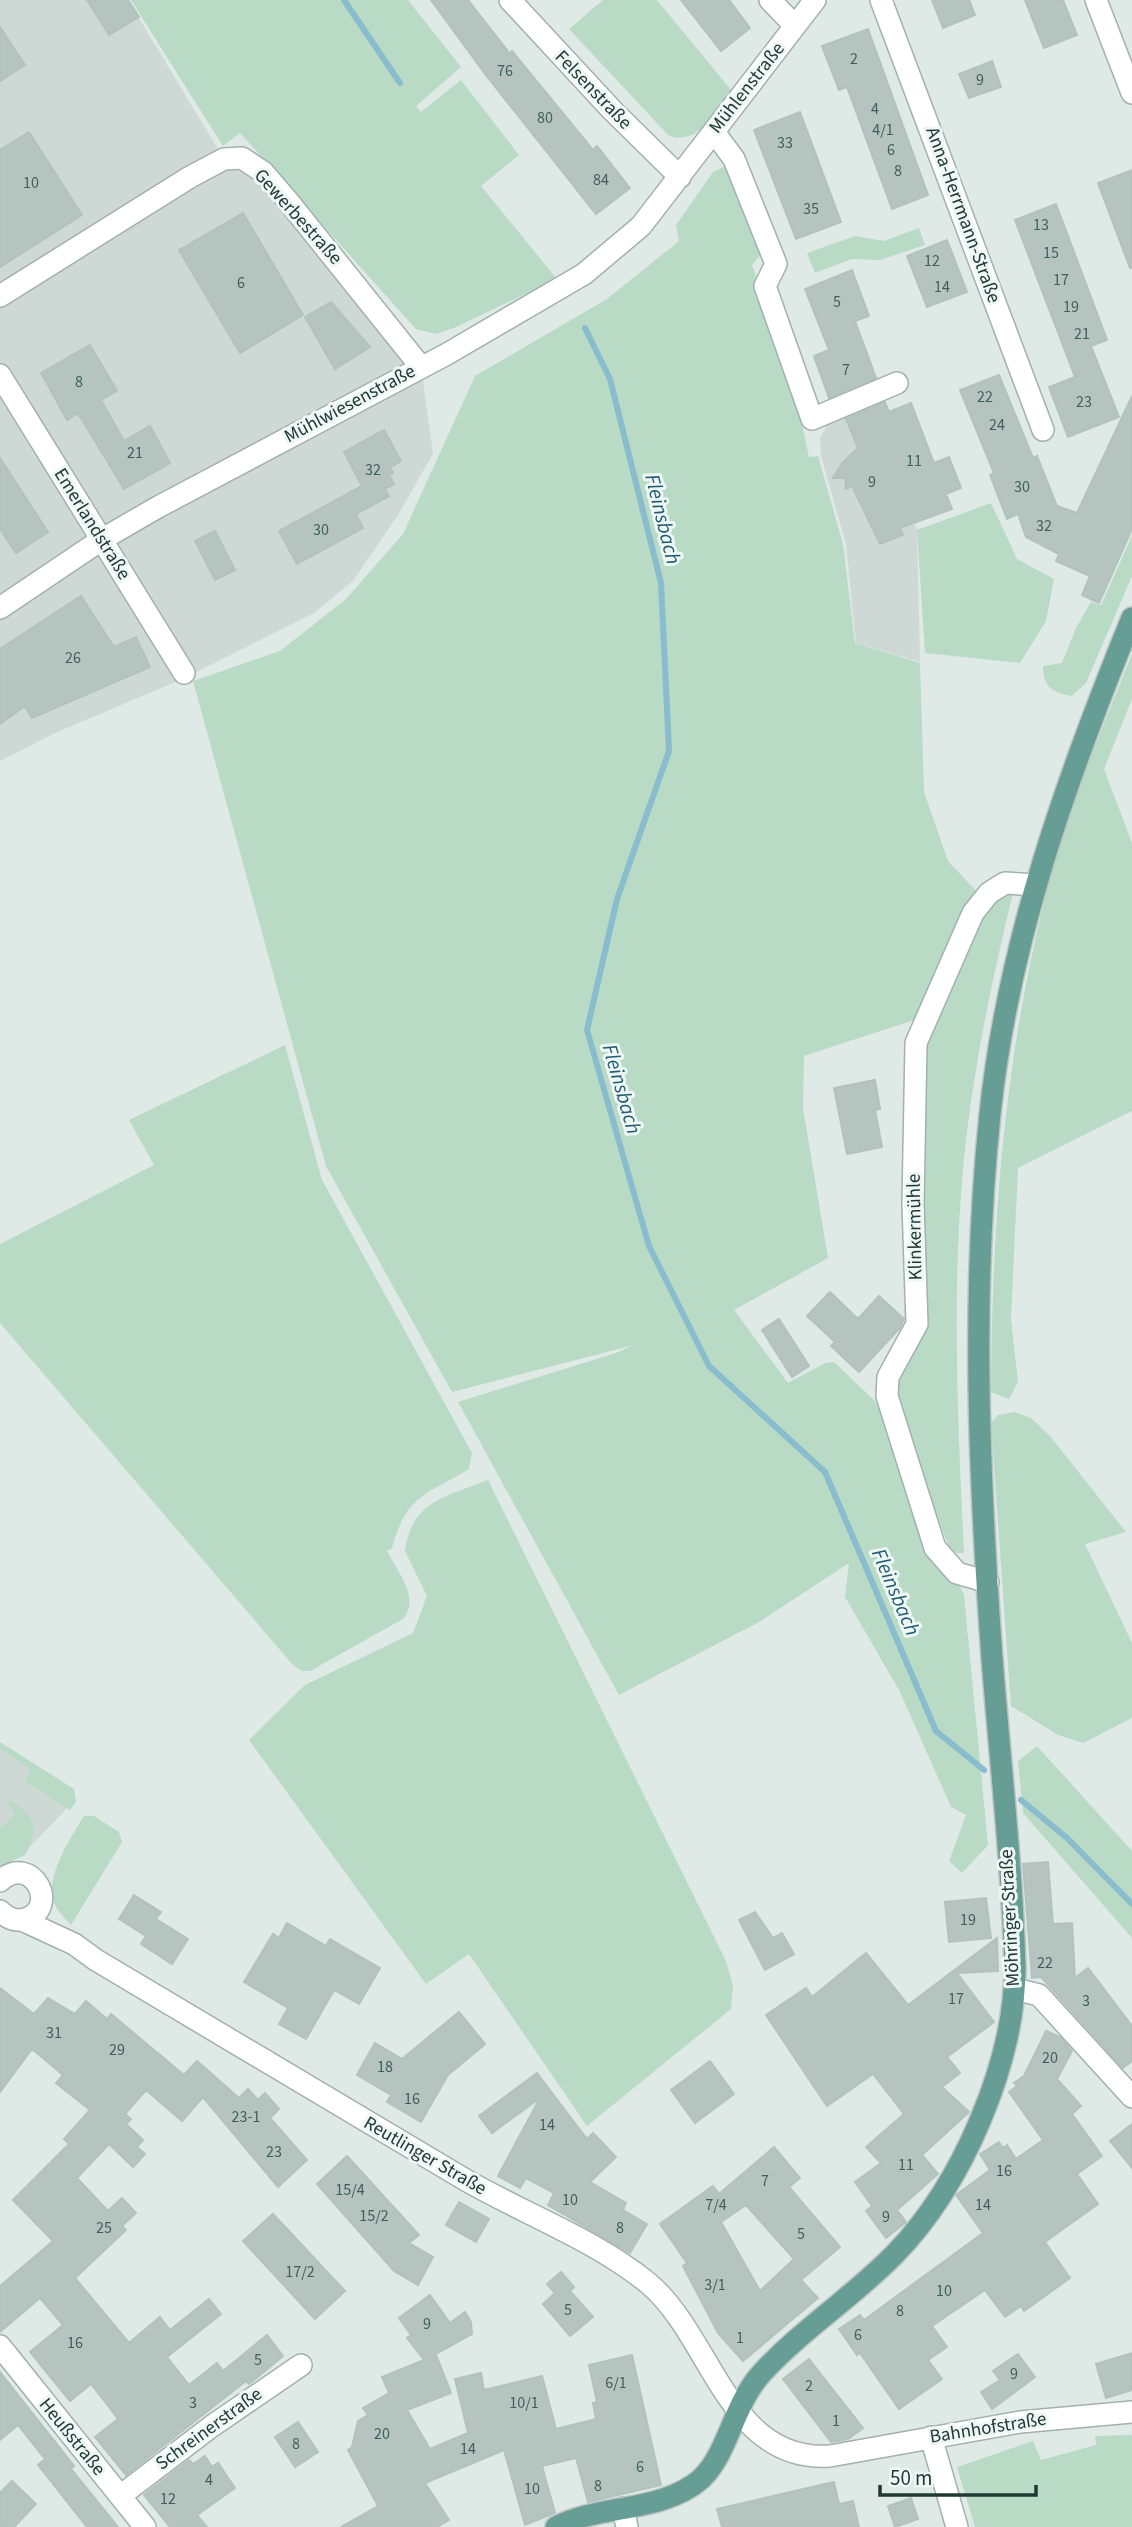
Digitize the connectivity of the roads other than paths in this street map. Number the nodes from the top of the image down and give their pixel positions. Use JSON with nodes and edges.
{"nodes":[{"id":1,"x":510,"y":0,"type":"edge"},
{"id":2,"x":770,"y":0,"type":"edge"},
{"id":3,"x":815,"y":0,"type":"edge"},
{"id":4,"x":881,"y":0,"type":"edge"},
{"id":5,"x":1096,"y":0,"type":"edge"},
{"id":6,"x":795,"y":26,"type":"junction"},
{"id":7,"x":1132,"y":93,"type":"edge"},
{"id":8,"x":714,"y":132,"type":"junction"},
{"id":9,"x":680,"y":177,"type":"junction"},
{"id":10,"x":0,"y":296,"type":"edge"},
{"id":11,"x":421,"y":367,"type":"junction"},
{"id":12,"x":0,"y":375,"type":"edge"},
{"id":13,"x":897,"y":383,"type":"dead end"},
{"id":14,"x":1043,"y":430,"type":"dead end"},
{"id":15,"x":101,"y":540,"type":"junction"},
{"id":16,"x":0,"y":608,"type":"edge"},
{"id":17,"x":1132,"y":618,"type":"edge"},
{"id":18,"x":184,"y":673,"type":"dead end"},
{"id":19,"x":1036,"y":885,"type":"junction"},
{"id":20,"x":988,"y":1582,"type":"junction"},
{"id":21,"x":3,"y":1878,"type":"edge"},
{"id":22,"x":42,"y":1899,"type":"junction"},
{"id":23,"x":7,"y":1917,"type":"edge"},
{"id":24,"x":74,"y":1944,"type":"junction"},
{"id":25,"x":1015,"y":1989,"type":"junction"},
{"id":26,"x":1132,"y":2097,"type":"edge"},
{"id":27,"x":0,"y":2346,"type":"edge"},
{"id":28,"x":301,"y":2365,"type":"dead end"},
{"id":29,"x":737,"y":2408,"type":"junction"},
{"id":30,"x":1132,"y":2412,"type":"edge"},
{"id":31,"x":931,"y":2437,"type":"junction"},
{"id":32,"x":120,"y":2496,"type":"junction"},
{"id":33,"x":625,"y":2517,"type":"edge"},
{"id":34,"x":145,"y":2527,"type":"edge"},
{"id":35,"x":556,"y":2527,"type":"edge"},
{"id":36,"x":957,"y":2527,"type":"edge"}],
"edges":[{"from":1,"to":9,"type":"street","name":"Felsenstraße"},
{"from":2,"to":6,"type":"street"},
{"from":3,"to":6,"type":"street","name":"Mühlenstraße"},
{"from":4,"to":14,"type":"street","name":"Anna-Herrmann-Straße"},
{"from":5,"to":7,"type":"street"},
{"from":6,"to":8,"type":"street","name":"Mühlenstraße"},
{"from":8,"to":9,"type":"street","name":"Mühlenstraße"},
{"from":8,"to":13,"type":"street"},
{"from":9,"to":11,"type":"street","name":"Mühlwiesenstraße"},
{"from":10,"to":11,"type":"street","name":"Gewerbestraße"},
{"from":11,"to":15,"type":"street","name":"Mühlwiesenstraße"},
{"from":12,"to":15,"type":"street","name":"Emerlandstraße"},
{"from":15,"to":16,"type":"street","name":"Mühlwiesenstraße"},
{"from":15,"to":18,"type":"street","name":"Emerlandstraße"},
{"from":17,"to":19,"type":"main road","name":"Möhringer Straße"},
{"from":19,"to":20,"type":"main road","name":"Möhringer Straße"},
{"from":19,"to":20,"type":"street","name":"Klinkermühle"},
{"from":20,"to":25,"type":"main road","name":"Möhringer Straße"},
{"from":21,"to":22,"type":"street","name":"Reutlinger Straße"},
{"from":22,"to":23,"type":"street"},
{"from":22,"to":24,"type":"street","name":"Reutlinger Straße"},
{"from":23,"to":24,"type":"street","name":"Reutlinger Straße"},
{"from":24,"to":29,"type":"street","name":"Reutlinger Straße"},
{"from":25,"to":26,"type":"street"},
{"from":25,"to":29,"type":"main road","name":"Möhringer Straße"},
{"from":27,"to":32,"type":"street","name":"Heußstraße"},
{"from":28,"to":32,"type":"street","name":"Schreinerstraße"},
{"from":29,"to":31,"type":"street","name":"Bahnhofstraße"},
{"from":29,"to":33,"type":"main road","name":"Möhringer Straße"},
{"from":30,"to":31,"type":"street","name":"Bahnhofstraße"},
{"from":31,"to":36,"type":"street"},
{"from":32,"to":34,"type":"street","name":"Heußstraße"},
{"from":33,"to":35,"type":"main road","name":"Möhringer Straße"}]}
